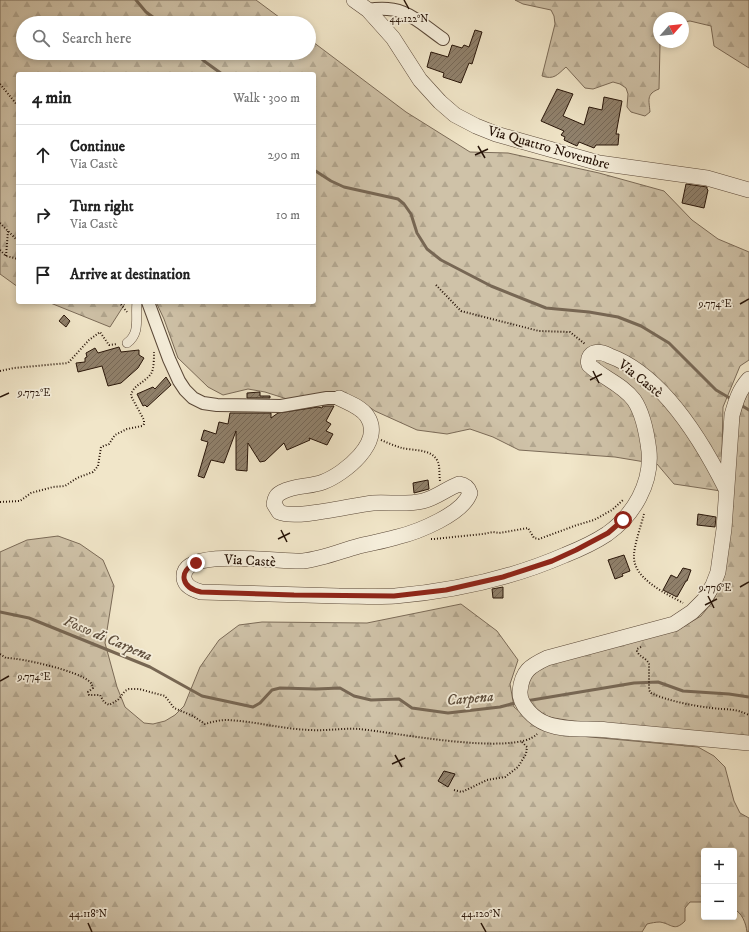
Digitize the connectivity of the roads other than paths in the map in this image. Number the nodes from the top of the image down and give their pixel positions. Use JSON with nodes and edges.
{"nodes":[{"id":1,"x":354,"y":0,"type":"edge"},
{"id":2,"x":368,"y":10,"type":"junction"},
{"id":3,"x":443,"y":39,"type":"dead end"},
{"id":4,"x":749,"y":190,"type":"edge"},
{"id":5,"x":137,"y":304,"type":"edge"},
{"id":6,"x":149,"y":304,"type":"edge"},
{"id":7,"x":127,"y":343,"type":"road end"},
{"id":8,"x":746,"y":383,"type":"edge"},
{"id":9,"x":339,"y":398,"type":"joint"},
{"id":10,"x":726,"y":488,"type":"junction"},
{"id":11,"x":749,"y":743,"type":"edge"}],
"edges":[{"from":1,"to":2,"type":"street","name":"Via Quattro Novembre"},
{"from":2,"to":3,"type":"street"},
{"from":2,"to":4,"type":"street","name":"Via Quattro Novembre"},
{"from":5,"to":7,"type":"street"},
{"from":6,"to":9,"type":"street"},
{"from":8,"to":10,"type":"street"},
{"from":9,"to":10,"type":"street","name":"Via Castè"},
{"from":10,"to":11,"type":"street"}]}
